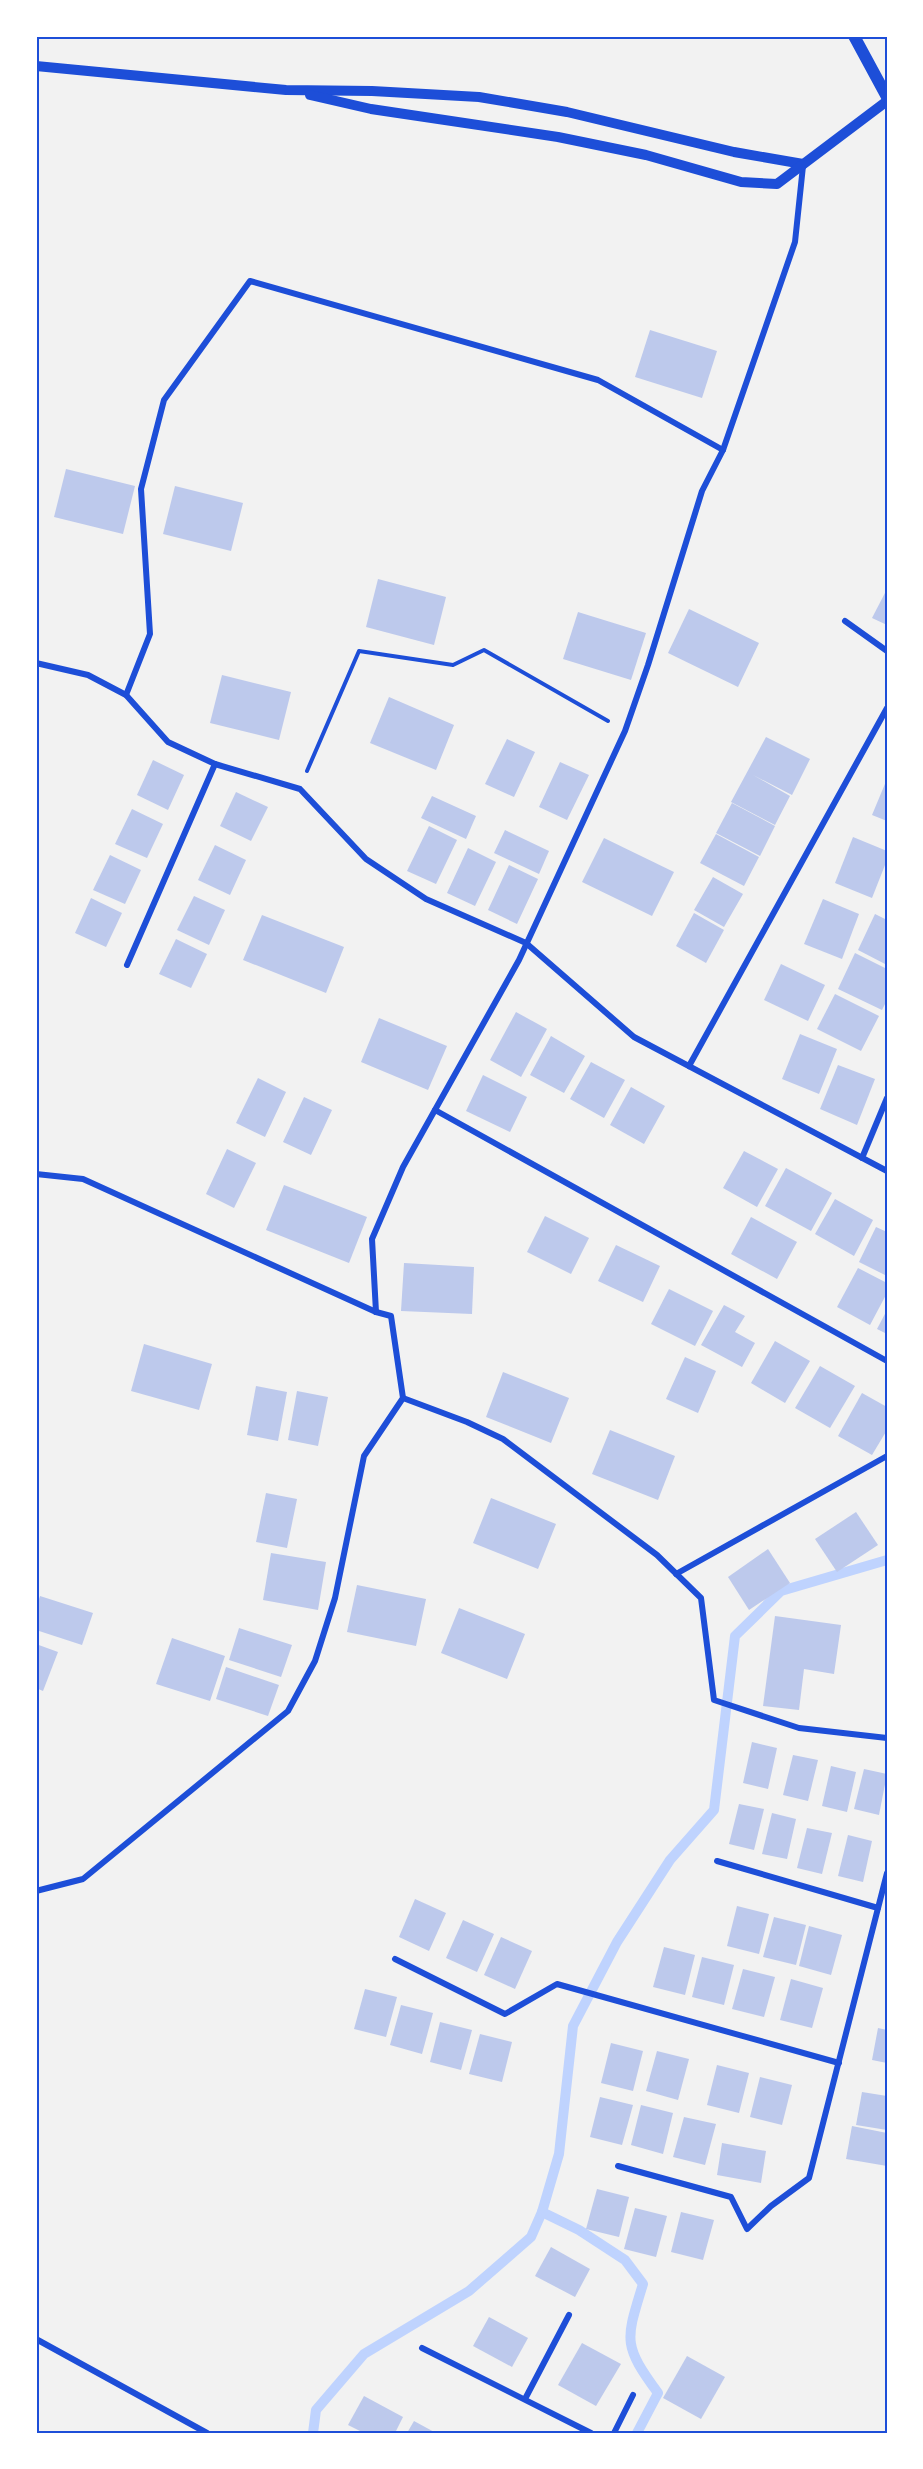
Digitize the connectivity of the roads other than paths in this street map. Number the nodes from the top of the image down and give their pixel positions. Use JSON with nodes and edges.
{"nodes":[{"id":1,"x":854,"y":36,"type":"edge"},
{"id":2,"x":36,"y":66,"type":"edge"},
{"id":3,"x":286,"y":90,"type":"junction"},
{"id":4,"x":887,"y":99,"type":"edge"},
{"id":5,"x":803,"y":164,"type":"junction"},
{"id":6,"x":723,"y":450,"type":"junction"},
{"id":7,"x":845,"y":621,"type":"dead end"},
{"id":8,"x":887,"y":651,"type":"edge"},
{"id":9,"x":36,"y":663,"type":"edge"},
{"id":10,"x":126,"y":695,"type":"junction"},
{"id":11,"x":887,"y":708,"type":"edge"},
{"id":12,"x":215,"y":764,"type":"junction"},
{"id":13,"x":526,"y":943,"type":"junction"},
{"id":14,"x":127,"y":965,"type":"dead end"},
{"id":15,"x":689,"y":1066,"type":"junction"},
{"id":16,"x":887,"y":1098,"type":"edge"},
{"id":17,"x":435,"y":1110,"type":"junction"},
{"id":18,"x":862,"y":1158,"type":"junction"},
{"id":19,"x":887,"y":1171,"type":"edge"},
{"id":20,"x":36,"y":1174,"type":"edge"},
{"id":21,"x":376,"y":1312,"type":"junction"},
{"id":22,"x":887,"y":1361,"type":"edge"},
{"id":23,"x":403,"y":1398,"type":"junction"},
{"id":24,"x":887,"y":1456,"type":"edge"},
{"id":25,"x":676,"y":1574,"type":"junction"},
{"id":26,"x":887,"y":1738,"type":"edge"},
{"id":27,"x":717,"y":1861,"type":"dead end"},
{"id":28,"x":887,"y":1873,"type":"edge"},
{"id":29,"x":36,"y":1891,"type":"edge"},
{"id":30,"x":878,"y":1908,"type":"junction"},
{"id":31,"x":395,"y":1959,"type":"dead end"},
{"id":32,"x":838,"y":2063,"type":"junction"},
{"id":33,"x":618,"y":2166,"type":"dead end"},
{"id":34,"x":568,"y":2315,"type":"dead end"},
{"id":35,"x":36,"y":2339,"type":"edge"},
{"id":36,"x":422,"y":2348,"type":"dead end"},
{"id":37,"x":633,"y":2395,"type":"dead end"},
{"id":38,"x":525,"y":2399,"type":"junction"},
{"id":39,"x":207,"y":2433,"type":"edge"},
{"id":40,"x":591,"y":2433,"type":"edge"},
{"id":41,"x":614,"y":2433,"type":"edge"}],
"edges":[{"from":1,"to":4,"type":"main road"},
{"from":2,"to":3,"type":"street"},
{"from":3,"to":5,"type":"street"},
{"from":3,"to":5,"type":"street"},
{"from":4,"to":5,"type":"street"},
{"from":5,"to":6,"type":"street"},
{"from":6,"to":10,"type":"street"},
{"from":6,"to":13,"type":"street"},
{"from":7,"to":8,"type":"street"},
{"from":9,"to":10,"type":"street"},
{"from":10,"to":12,"type":"street"},
{"from":11,"to":15,"type":"street"},
{"from":12,"to":13,"type":"street"},
{"from":12,"to":14,"type":"street"},
{"from":13,"to":15,"type":"street"},
{"from":13,"to":17,"type":"street"},
{"from":15,"to":18,"type":"street"},
{"from":16,"to":18,"type":"street"},
{"from":17,"to":21,"type":"street"},
{"from":17,"to":22,"type":"street"},
{"from":18,"to":19,"type":"street"},
{"from":20,"to":21,"type":"street"},
{"from":21,"to":23,"type":"street"},
{"from":23,"to":25,"type":"street"},
{"from":23,"to":29,"type":"street"},
{"from":24,"to":25,"type":"street"},
{"from":25,"to":26,"type":"street"},
{"from":27,"to":30,"type":"street"},
{"from":28,"to":30,"type":"street"},
{"from":30,"to":32,"type":"street"},
{"from":31,"to":32,"type":"street"},
{"from":32,"to":33,"type":"street"},
{"from":34,"to":38,"type":"street"},
{"from":35,"to":39,"type":"street"},
{"from":36,"to":38,"type":"street"},
{"from":37,"to":41,"type":"street"},
{"from":38,"to":40,"type":"street"}]}
